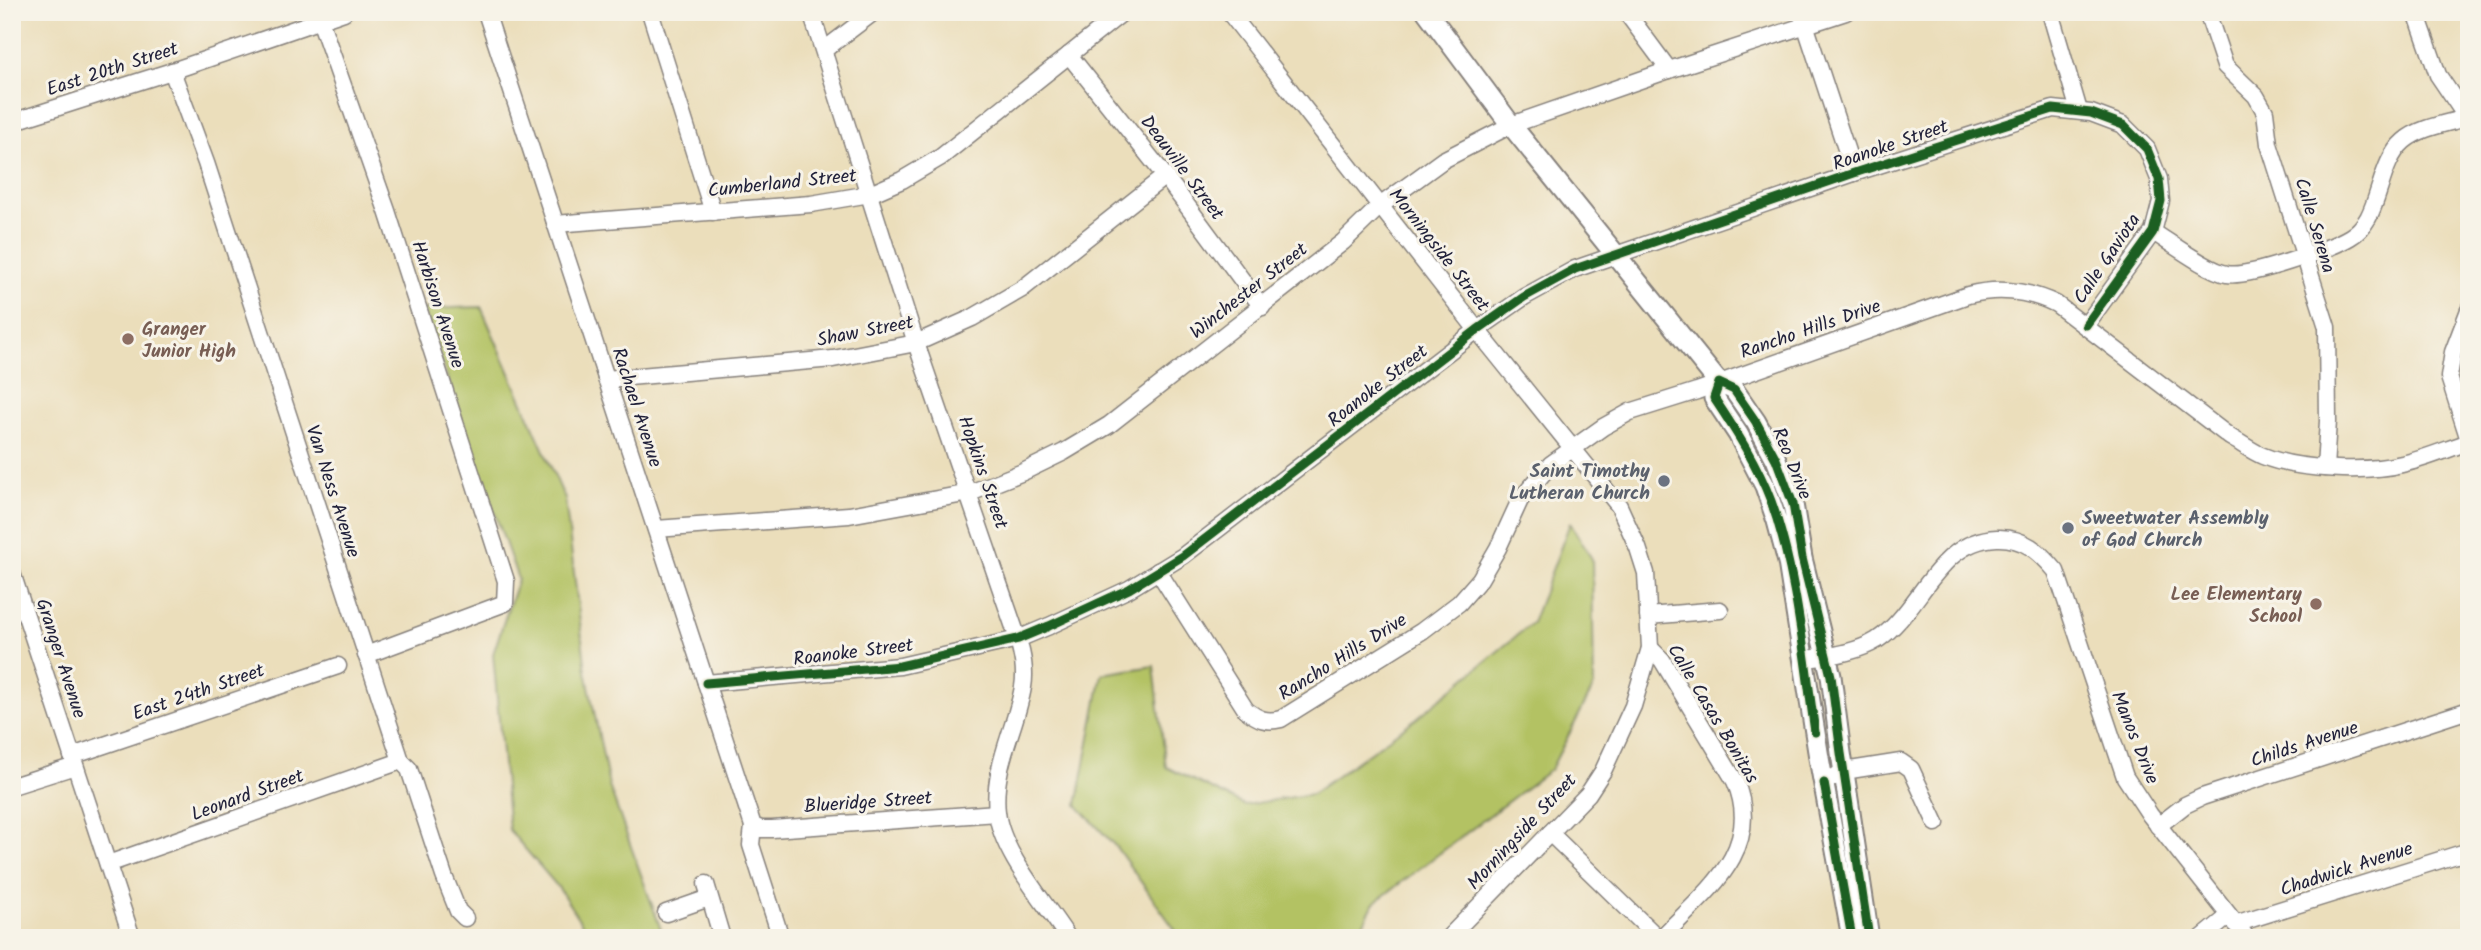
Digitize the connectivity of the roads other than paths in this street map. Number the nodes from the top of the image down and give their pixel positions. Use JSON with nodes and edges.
{"nodes":[{"id":1,"x":344,"y":12,"type":"edge"},
{"id":2,"x":485,"y":12,"type":"edge"},
{"id":3,"x":650,"y":12,"type":"edge"},
{"id":4,"x":811,"y":12,"type":"edge"},
{"id":5,"x":874,"y":12,"type":"edge"},
{"id":6,"x":1123,"y":12,"type":"edge"},
{"id":7,"x":1229,"y":12,"type":"edge"},
{"id":8,"x":1427,"y":12,"type":"edge"},
{"id":9,"x":1626,"y":12,"type":"edge"},
{"id":10,"x":1846,"y":12,"type":"edge"},
{"id":11,"x":2050,"y":12,"type":"edge"},
{"id":12,"x":2207,"y":12,"type":"edge"},
{"id":13,"x":2416,"y":12,"type":"edge"},
{"id":14,"x":1804,"y":19,"type":"edge"},
{"id":15,"x":320,"y":20,"type":"junction"},
{"id":16,"x":824,"y":50,"type":"junction"},
{"id":17,"x":1069,"y":55,"type":"junction"},
{"id":18,"x":1669,"y":69,"type":"junction"},
{"id":19,"x":172,"y":71,"type":"junction"},
{"id":20,"x":2079,"y":111,"type":"junction"},
{"id":21,"x":2468,"y":118,"type":"edge"},
{"id":22,"x":12,"y":122,"type":"edge"},
{"id":23,"x":1511,"y":125,"type":"junction"},
{"id":24,"x":1854,"y":173,"type":"junction"},
{"id":25,"x":1165,"y":176,"type":"junction"},
{"id":26,"x":870,"y":194,"type":"junction"},
{"id":27,"x":1380,"y":206,"type":"junction"},
{"id":28,"x":713,"y":212,"type":"junction"},
{"id":29,"x":555,"y":224,"type":"junction"},
{"id":30,"x":2153,"y":232,"type":"junction"},
{"id":31,"x":1616,"y":254,"type":"junction"},
{"id":32,"x":2304,"y":256,"type":"junction"},
{"id":33,"x":1262,"y":307,"type":"junction"},
{"id":34,"x":2469,"y":310,"type":"edge"},
{"id":35,"x":2086,"y":325,"type":"junction"},
{"id":36,"x":1477,"y":330,"type":"junction"},
{"id":37,"x":916,"y":343,"type":"junction"},
{"id":38,"x":606,"y":379,"type":"junction"},
{"id":39,"x":1719,"y":383,"type":"junction"},
{"id":40,"x":2469,"y":441,"type":"edge"},
{"id":41,"x":1573,"y":449,"type":"junction"},
{"id":42,"x":2325,"y":468,"type":"junction"},
{"id":43,"x":970,"y":493,"type":"junction"},
{"id":44,"x":656,"y":529,"type":"junction"},
{"id":45,"x":1158,"y":571,"type":"junction"},
{"id":46,"x":12,"y":573,"type":"edge"},
{"id":47,"x":1720,"y":610,"type":"dead end"},
{"id":48,"x":1648,"y":617,"type":"junction"},
{"id":49,"x":1018,"y":639,"type":"junction"},
{"id":50,"x":1650,"y":648,"type":"junction"},
{"id":51,"x":366,"y":654,"type":"junction"},
{"id":52,"x":1827,"y":657,"type":"junction"},
{"id":53,"x":1804,"y":659,"type":"junction"},
{"id":54,"x":338,"y":666,"type":"dead end"},
{"id":55,"x":706,"y":683,"type":"junction"},
{"id":56,"x":2469,"y":710,"type":"edge"},
{"id":57,"x":74,"y":761,"type":"junction"},
{"id":58,"x":401,"y":761,"type":"junction"},
{"id":59,"x":1844,"y":771,"type":"junction"},
{"id":60,"x":1824,"y":783,"type":"junction"},
{"id":61,"x":12,"y":786,"type":"edge"},
{"id":62,"x":997,"y":813,"type":"junction"},
{"id":63,"x":751,"y":821,"type":"junction"},
{"id":64,"x":1936,"y":823,"type":"dead end"},
{"id":65,"x":2158,"y":826,"type":"junction"},
{"id":66,"x":1550,"y":833,"type":"junction"},
{"id":67,"x":2469,"y":850,"type":"edge"},
{"id":68,"x":108,"y":864,"type":"junction"},
{"id":69,"x":666,"y":913,"type":"dead end"},
{"id":70,"x":465,"y":918,"type":"dead end"},
{"id":71,"x":2232,"y":920,"type":"junction"},
{"id":72,"x":132,"y":938,"type":"edge"},
{"id":73,"x":722,"y":938,"type":"edge"},
{"id":74,"x":781,"y":938,"type":"edge"},
{"id":75,"x":1068,"y":938,"type":"edge"},
{"id":76,"x":1448,"y":938,"type":"edge"},
{"id":77,"x":1659,"y":938,"type":"edge"},
{"id":78,"x":1852,"y":938,"type":"edge"},
{"id":79,"x":1869,"y":938,"type":"edge"},
{"id":80,"x":2202,"y":938,"type":"edge"},
{"id":81,"x":2247,"y":938,"type":"edge"}],
"edges":[{"from":1,"to":15,"type":"street","name":"East 20th Street"},
{"from":2,"to":29,"type":"street","name":"Rachael Avenue"},
{"from":3,"to":28,"type":"street"},
{"from":4,"to":16,"type":"street","name":"Hopkins Street"},
{"from":5,"to":16,"type":"street"},
{"from":6,"to":17,"type":"street","name":"Cumberland Street"},
{"from":7,"to":27,"type":"street","name":"Morningside Street"},
{"from":8,"to":23,"type":"main road","name":"Reo Drive"},
{"from":9,"to":18,"type":"street"},
{"from":10,"to":14,"type":"street","name":"Winchester Street"},
{"from":11,"to":20,"type":"street"},
{"from":12,"to":32,"type":"street","name":"Calle Serena"},
{"from":13,"to":21,"type":"street"},
{"from":14,"to":18,"type":"street","name":"Winchester Street"},
{"from":14,"to":24,"type":"street"},
{"from":15,"to":19,"type":"street","name":"East 20th Street"},
{"from":15,"to":51,"type":"street","name":"Harbison Avenue"},
{"from":16,"to":26,"type":"street","name":"Hopkins Street"},
{"from":17,"to":25,"type":"street","name":"Deauville Street"},
{"from":17,"to":26,"type":"street","name":"Cumberland Street"},
{"from":18,"to":23,"type":"street","name":"Winchester Street"},
{"from":19,"to":22,"type":"street","name":"East 20th Street"},
{"from":19,"to":51,"type":"street","name":"Van Ness Avenue"},
{"from":20,"to":24,"type":"street","name":"Roanoke Street"},
{"from":20,"to":30,"type":"street","name":"Calle Gaviota"},
{"from":21,"to":32,"type":"street"},
{"from":23,"to":27,"type":"street","name":"Winchester Street"},
{"from":23,"to":31,"type":"main road","name":"Reo Drive"},
{"from":24,"to":31,"type":"street","name":"Roanoke Street"},
{"from":25,"to":33,"type":"street","name":"Deauville Street"},
{"from":25,"to":37,"type":"street","name":"Shaw Street"},
{"from":26,"to":28,"type":"street","name":"Cumberland Street"},
{"from":26,"to":37,"type":"street","name":"Hopkins Street"},
{"from":27,"to":33,"type":"street","name":"Winchester Street"},
{"from":27,"to":36,"type":"street","name":"Morningside Street"},
{"from":28,"to":29,"type":"street","name":"Cumberland Street"},
{"from":29,"to":38,"type":"street","name":"Rachael Avenue"},
{"from":30,"to":32,"type":"street"},
{"from":30,"to":35,"type":"street","name":"Calle Gaviota"},
{"from":31,"to":36,"type":"street","name":"Roanoke Street"},
{"from":31,"to":39,"type":"main road","name":"Reo Drive"},
{"from":32,"to":42,"type":"street","name":"Calle Serena"},
{"from":33,"to":43,"type":"street","name":"Winchester Street"},
{"from":34,"to":40,"type":"street"},
{"from":35,"to":39,"type":"street","name":"Rancho Hills Drive"},
{"from":35,"to":42,"type":"street","name":"Rancho Hills Drive"},
{"from":36,"to":41,"type":"street","name":"Morningside Street"},
{"from":36,"to":45,"type":"street","name":"Roanoke Street"},
{"from":37,"to":38,"type":"street","name":"Shaw Street"},
{"from":37,"to":43,"type":"street","name":"Hopkins Street"},
{"from":38,"to":44,"type":"street","name":"Rachael Avenue"},
{"from":39,"to":41,"type":"street","name":"Rancho Hills Drive"},
{"from":39,"to":52,"type":"main road","name":"Reo Drive"},
{"from":39,"to":53,"type":"main road","name":"Reo Drive"},
{"from":40,"to":42,"type":"street","name":"Rancho Hills Drive"},
{"from":41,"to":45,"type":"street","name":"Rancho Hills Drive"},
{"from":41,"to":48,"type":"street","name":"Morningside Street"},
{"from":43,"to":44,"type":"street","name":"Winchester Street"},
{"from":43,"to":49,"type":"street","name":"Hopkins Street"},
{"from":44,"to":55,"type":"street","name":"Rachael Avenue"},
{"from":45,"to":49,"type":"street","name":"Roanoke Street"},
{"from":46,"to":57,"type":"street","name":"Granger Avenue"},
{"from":47,"to":48,"type":"street"},
{"from":48,"to":50,"type":"street","name":"Morningside Street"},
{"from":49,"to":55,"type":"street","name":"Roanoke Street"},
{"from":49,"to":62,"type":"street","name":"Hopkins Street"},
{"from":50,"to":66,"type":"street","name":"Morningside Street"},
{"from":50,"to":77,"type":"street","name":"Calle Casas Bonitas"},
{"from":51,"to":58,"type":"street","name":"Van Ness Avenue"},
{"from":52,"to":53,"type":"street"},
{"from":52,"to":59,"type":"main road","name":"Reo Drive"},
{"from":52,"to":65,"type":"street","name":"Manos Drive"},
{"from":53,"to":60,"type":"main road","name":"Reo Drive"},
{"from":54,"to":57,"type":"street","name":"East 24th Street"},
{"from":55,"to":63,"type":"street","name":"Rachael Avenue"},
{"from":56,"to":65,"type":"street","name":"Childs Avenue"},
{"from":57,"to":61,"type":"street","name":"East 24th Street"},
{"from":57,"to":68,"type":"street","name":"Granger Avenue"},
{"from":58,"to":68,"type":"street","name":"Leonard Street"},
{"from":58,"to":70,"type":"street","name":"Van Ness Avenue"},
{"from":59,"to":60,"type":"street"},
{"from":59,"to":64,"type":"street"},
{"from":59,"to":79,"type":"main road","name":"Reo Drive"},
{"from":60,"to":78,"type":"main road","name":"Reo Drive"},
{"from":62,"to":63,"type":"street","name":"Blueridge Street"},
{"from":62,"to":75,"type":"street","name":"Hopkins Street"},
{"from":63,"to":74,"type":"street","name":"Rachael Avenue"},
{"from":65,"to":71,"type":"street","name":"Manos Drive"},
{"from":66,"to":76,"type":"street","name":"Morningside Street"},
{"from":66,"to":77,"type":"street"},
{"from":67,"to":71,"type":"street","name":"Chadwick Avenue"},
{"from":68,"to":72,"type":"street","name":"Granger Avenue"},
{"from":69,"to":73,"type":"street"},
{"from":71,"to":80,"type":"street","name":"Chadwick Avenue"},
{"from":71,"to":81,"type":"street","name":"Manos Drive"}]}
